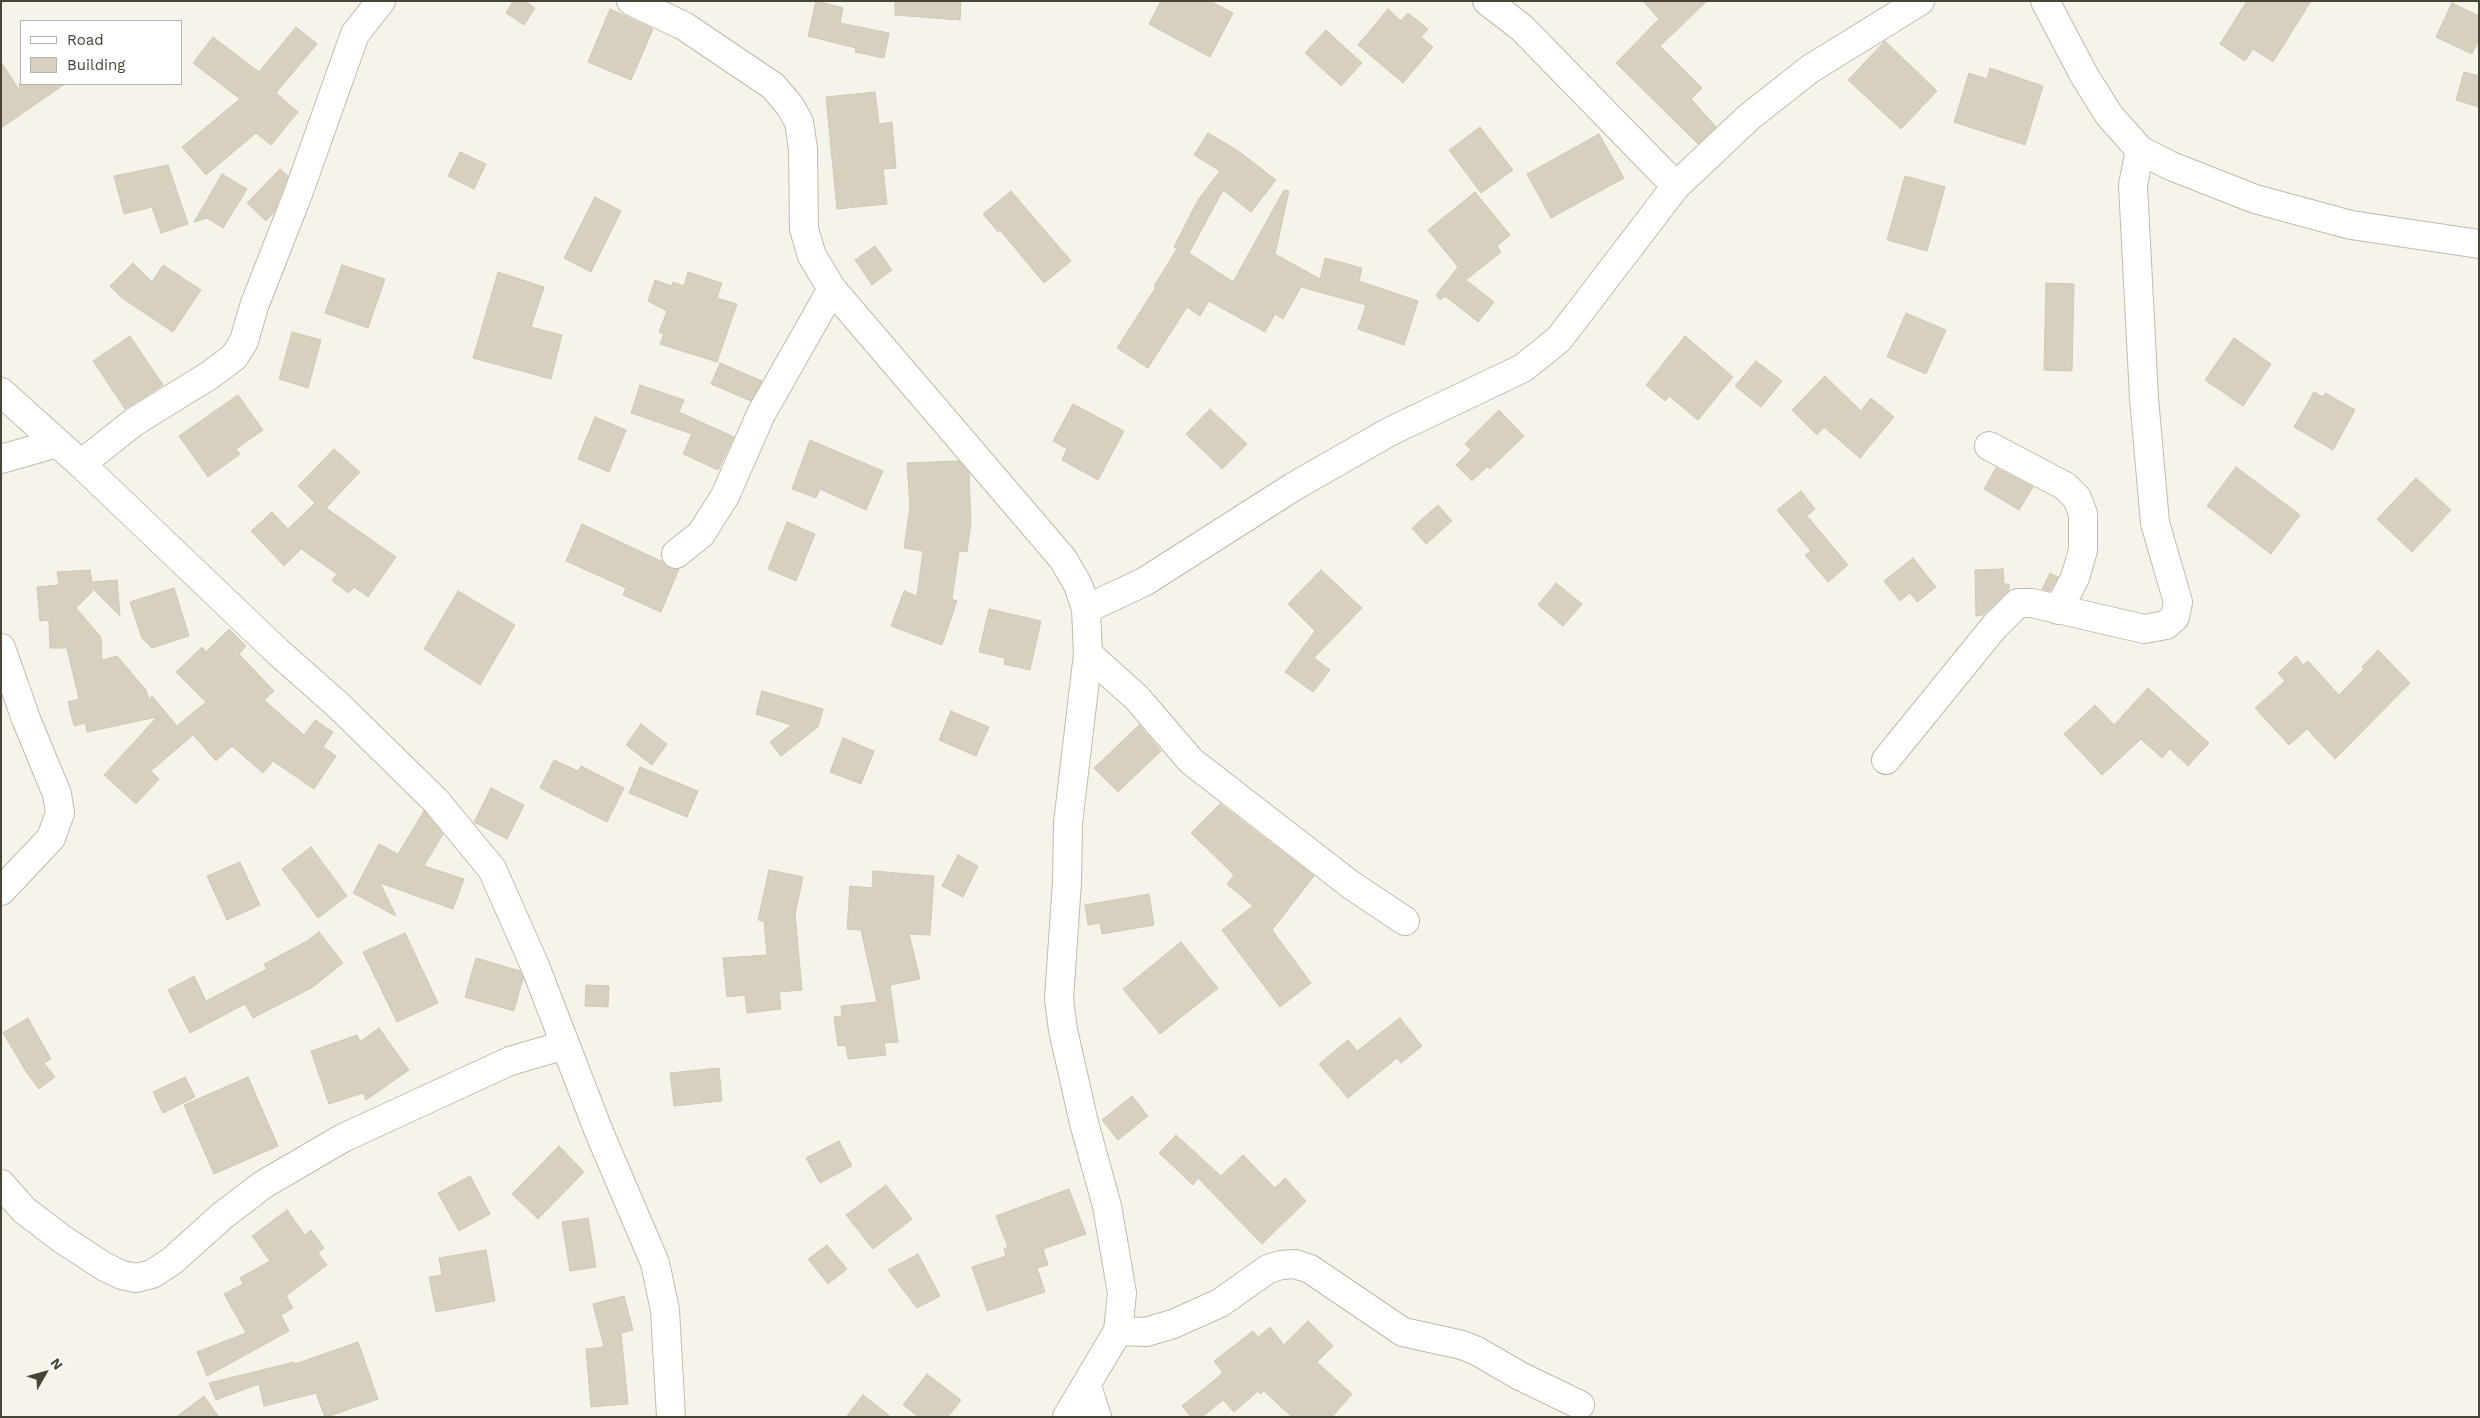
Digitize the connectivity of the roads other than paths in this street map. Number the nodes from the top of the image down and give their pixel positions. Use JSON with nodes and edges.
{"nodes":[{"id":1,"x":381,"y":1,"type":"edge"},
{"id":2,"x":631,"y":1,"type":"edge"},
{"id":3,"x":1487,"y":1,"type":"edge"},
{"id":4,"x":1920,"y":1,"type":"edge"},
{"id":5,"x":2045,"y":1,"type":"edge"},
{"id":6,"x":2140,"y":150,"type":"junction"},
{"id":7,"x":1676,"y":186,"type":"junction"},
{"id":8,"x":2479,"y":244,"type":"edge"},
{"id":9,"x":832,"y":289,"type":"junction"},
{"id":10,"x":1,"y":392,"type":"edge"},
{"id":11,"x":57,"y":443,"type":"junction"},
{"id":12,"x":1989,"y":446,"type":"dead end"},
{"id":13,"x":1,"y":459,"type":"edge"},
{"id":14,"x":81,"y":464,"type":"junction"},
{"id":15,"x":676,"y":554,"type":"dead end"},
{"id":16,"x":1086,"y":609,"type":"junction"},
{"id":17,"x":2058,"y":610,"type":"junction"},
{"id":18,"x":1,"y":648,"type":"edge"},
{"id":19,"x":1088,"y":654,"type":"junction"},
{"id":20,"x":1886,"y":760,"type":"dead end"},
{"id":21,"x":1,"y":892,"type":"edge"},
{"id":22,"x":1405,"y":922,"type":"dead end"},
{"id":23,"x":565,"y":1045,"type":"junction"},
{"id":24,"x":1,"y":1184,"type":"edge"},
{"id":25,"x":1118,"y":1331,"type":"junction"},
{"id":26,"x":1087,"y":1386,"type":"junction"},
{"id":27,"x":1580,"y":1405,"type":"dead end"},
{"id":28,"x":671,"y":1417,"type":"edge"},
{"id":29,"x":1067,"y":1417,"type":"edge"},
{"id":30,"x":1097,"y":1417,"type":"edge"}],
"edges":[{"from":1,"to":14,"type":"street"},
{"from":2,"to":9,"type":"street"},
{"from":3,"to":7,"type":"street"},
{"from":4,"to":7,"type":"street"},
{"from":5,"to":6,"type":"street"},
{"from":6,"to":8,"type":"street"},
{"from":6,"to":17,"type":"street"},
{"from":7,"to":16,"type":"street"},
{"from":9,"to":15,"type":"street"},
{"from":9,"to":16,"type":"street"},
{"from":10,"to":11,"type":"street"},
{"from":11,"to":13,"type":"street"},
{"from":11,"to":14,"type":"street"},
{"from":12,"to":17,"type":"street"},
{"from":14,"to":23,"type":"street"},
{"from":16,"to":19,"type":"street"},
{"from":17,"to":20,"type":"street"},
{"from":18,"to":21,"type":"street"},
{"from":19,"to":22,"type":"street"},
{"from":19,"to":25,"type":"street"},
{"from":23,"to":24,"type":"street"},
{"from":23,"to":28,"type":"street"},
{"from":25,"to":26,"type":"street"},
{"from":25,"to":27,"type":"street"},
{"from":26,"to":29,"type":"street"},
{"from":26,"to":30,"type":"street"}]}
